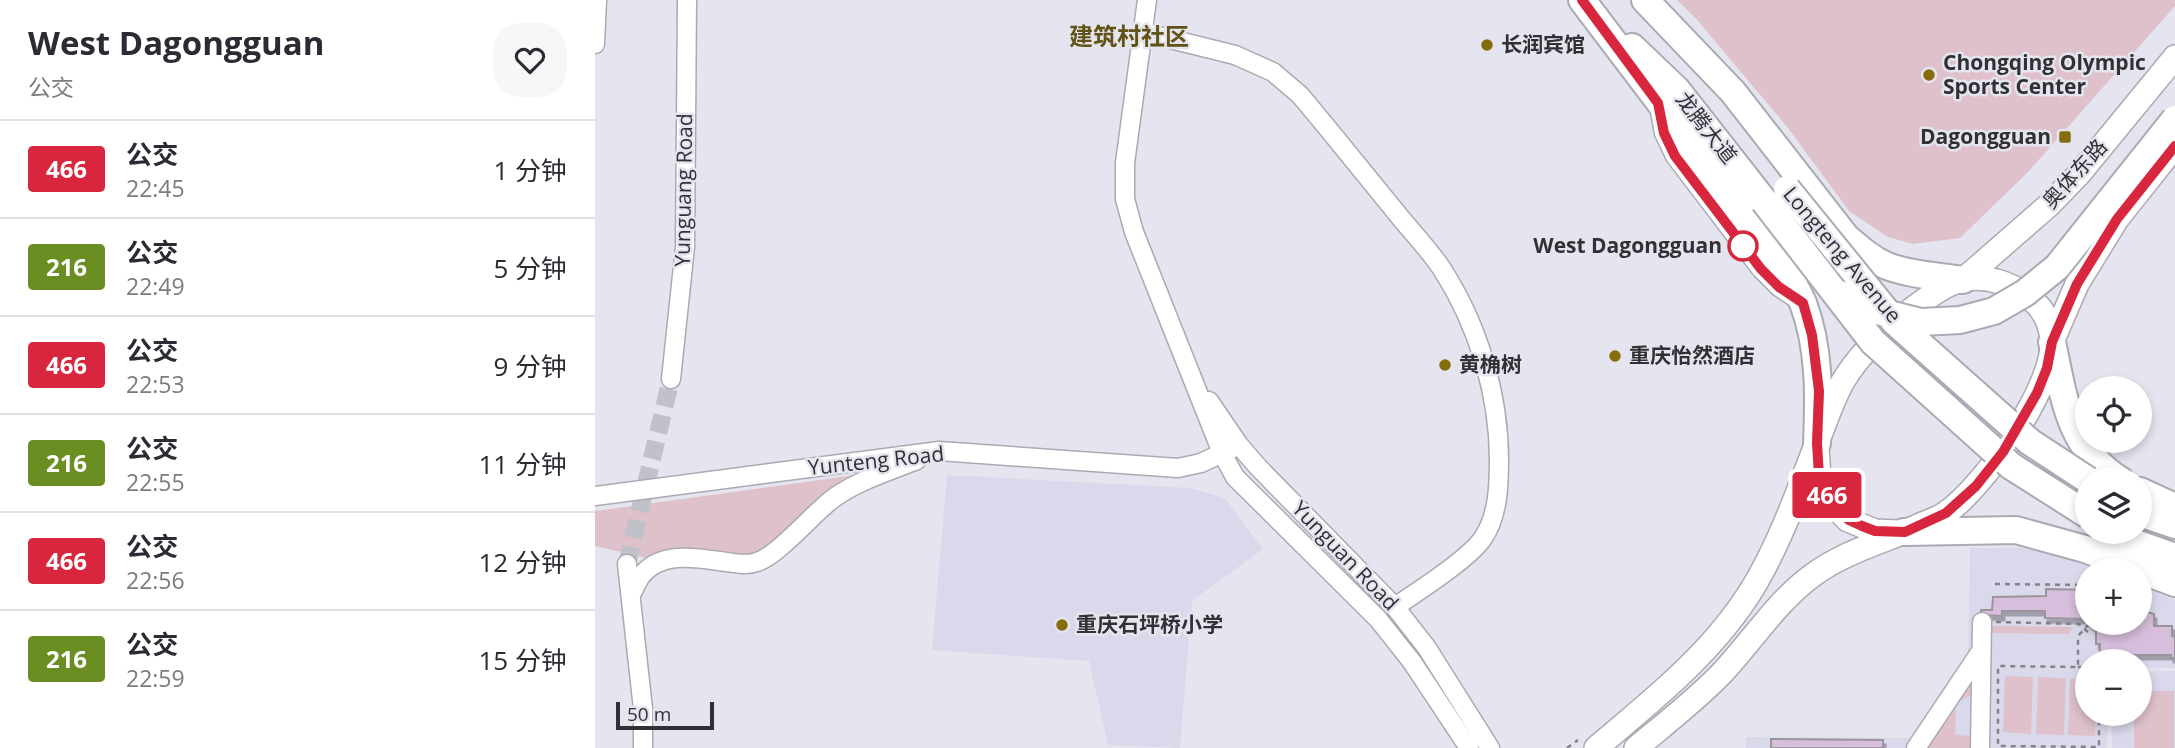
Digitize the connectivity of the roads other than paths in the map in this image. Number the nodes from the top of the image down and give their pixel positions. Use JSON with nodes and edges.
{"nodes":[{"id":1,"x":597,"y":0,"type":"edge"},
{"id":2,"x":687,"y":0,"type":"edge"},
{"id":3,"x":1147,"y":0,"type":"edge"},
{"id":4,"x":1583,"y":0,"type":"edge"},
{"id":5,"x":1624,"y":0,"type":"edge"},
{"id":6,"x":1645,"y":0,"type":"edge"},
{"id":7,"x":1142,"y":32,"type":"junction"},
{"id":8,"x":595,"y":44,"type":"edge"},
{"id":9,"x":2175,"y":57,"type":"edge"},
{"id":10,"x":2175,"y":119,"type":"edge"},
{"id":11,"x":2175,"y":146,"type":"edge"},
{"id":12,"x":1764,"y":201,"type":"joint"},
{"id":13,"x":1963,"y":280,"type":"junction"},
{"id":14,"x":1833,"y":290,"type":"junction"},
{"id":15,"x":2052,"y":342,"type":"junction"},
{"id":16,"x":1190,"y":371,"type":"junction"},
{"id":17,"x":671,"y":379,"type":"tunnel mouth"},
{"id":18,"x":1817,"y":443,"type":"junction"},
{"id":19,"x":1239,"y":445,"type":"junction"},
{"id":20,"x":939,"y":451,"type":"junction"},
{"id":21,"x":1222,"y":453,"type":"junction"},
{"id":22,"x":2102,"y":467,"type":"edge"},
{"id":23,"x":2075,"y":471,"type":"edge"},
{"id":24,"x":595,"y":496,"type":"edge"},
{"id":25,"x":2152,"y":496,"type":"edge"},
{"id":26,"x":2075,"y":507,"type":"edge"},
{"id":27,"x":2175,"y":507,"type":"edge"},
{"id":28,"x":2152,"y":517,"type":"edge"},
{"id":29,"x":2175,"y":525,"type":"edge"},
{"id":30,"x":1905,"y":532,"type":"junction"},
{"id":31,"x":2142,"y":544,"type":"edge"},
{"id":32,"x":2175,"y":557,"type":"edge"},
{"id":33,"x":627,"y":565,"type":"tunnel mouth"},
{"id":34,"x":2175,"y":583,"type":"edge"},
{"id":35,"x":631,"y":595,"type":"junction"},
{"id":36,"x":1395,"y":607,"type":"junction"},
{"id":37,"x":1982,"y":622,"type":"road end"},
{"id":38,"x":1981,"y":651,"type":"junction"},
{"id":39,"x":1587,"y":744,"type":"edge"},
{"id":40,"x":1992,"y":747,"type":"edge"},
{"id":41,"x":643,"y":748,"type":"edge"},
{"id":42,"x":1469,"y":748,"type":"edge"},
{"id":43,"x":1490,"y":748,"type":"edge"},
{"id":44,"x":1636,"y":748,"type":"edge"},
{"id":45,"x":1916,"y":748,"type":"edge"}],
"edges":[{"from":1,"to":8,"type":"street"},
{"from":2,"to":17,"type":"street","name":"Yunguang Road"},
{"from":3,"to":7,"type":"street","name":"Yunguan Road"},
{"from":4,"to":12,"type":"highway","name":"龙腾大道"},
{"from":4,"to":18,"type":"highway"},
{"from":5,"to":23,"type":"highway","name":"Longteng Avenue","bridge":true},
{"from":6,"to":13,"type":"highway"},
{"from":7,"to":16,"type":"street","name":"Yunguan Road"},
{"from":7,"to":36,"type":"street"},
{"from":9,"to":13,"type":"main road","name":"奥体东路"},
{"from":10,"to":14,"type":"highway","bridge":true},
{"from":11,"to":15,"type":"main road"},
{"from":12,"to":14,"type":"highway","name":"Longteng Avenue","bridge":true},
{"from":13,"to":15,"type":"main road"},
{"from":13,"to":18,"type":"main road"},
{"from":14,"to":26,"type":"highway","name":"Longteng Avenue","bridge":true},
{"from":15,"to":22,"type":"highway"},
{"from":15,"to":30,"type":"main road"},
{"from":16,"to":19,"type":"street","name":"Yunguan Road"},
{"from":16,"to":21,"type":"street","name":"Yunguan Road"},
{"from":18,"to":30,"type":"main road"},
{"from":18,"to":39,"type":"main road"},
{"from":19,"to":21,"type":"street","name":"Yunteng Road"},
{"from":19,"to":36,"type":"street","name":"Yunguan Road"},
{"from":20,"to":21,"type":"street","name":"Yunteng Road"},
{"from":20,"to":24,"type":"street","name":"Yunteng Road"},
{"from":20,"to":35,"type":"street"},
{"from":21,"to":42,"type":"street","name":"Yunguan Road"},
{"from":25,"to":27,"type":"highway"},
{"from":28,"to":29,"type":"highway"},
{"from":30,"to":34,"type":"highway"},
{"from":30,"to":44,"type":"main road"},
{"from":31,"to":32,"type":"highway"},
{"from":33,"to":35,"type":"street"},
{"from":35,"to":41,"type":"street"},
{"from":36,"to":43,"type":"street","name":"Yunguan Road"},
{"from":37,"to":38,"type":"street"},
{"from":38,"to":40,"type":"street"},
{"from":38,"to":45,"type":"street"}]}
